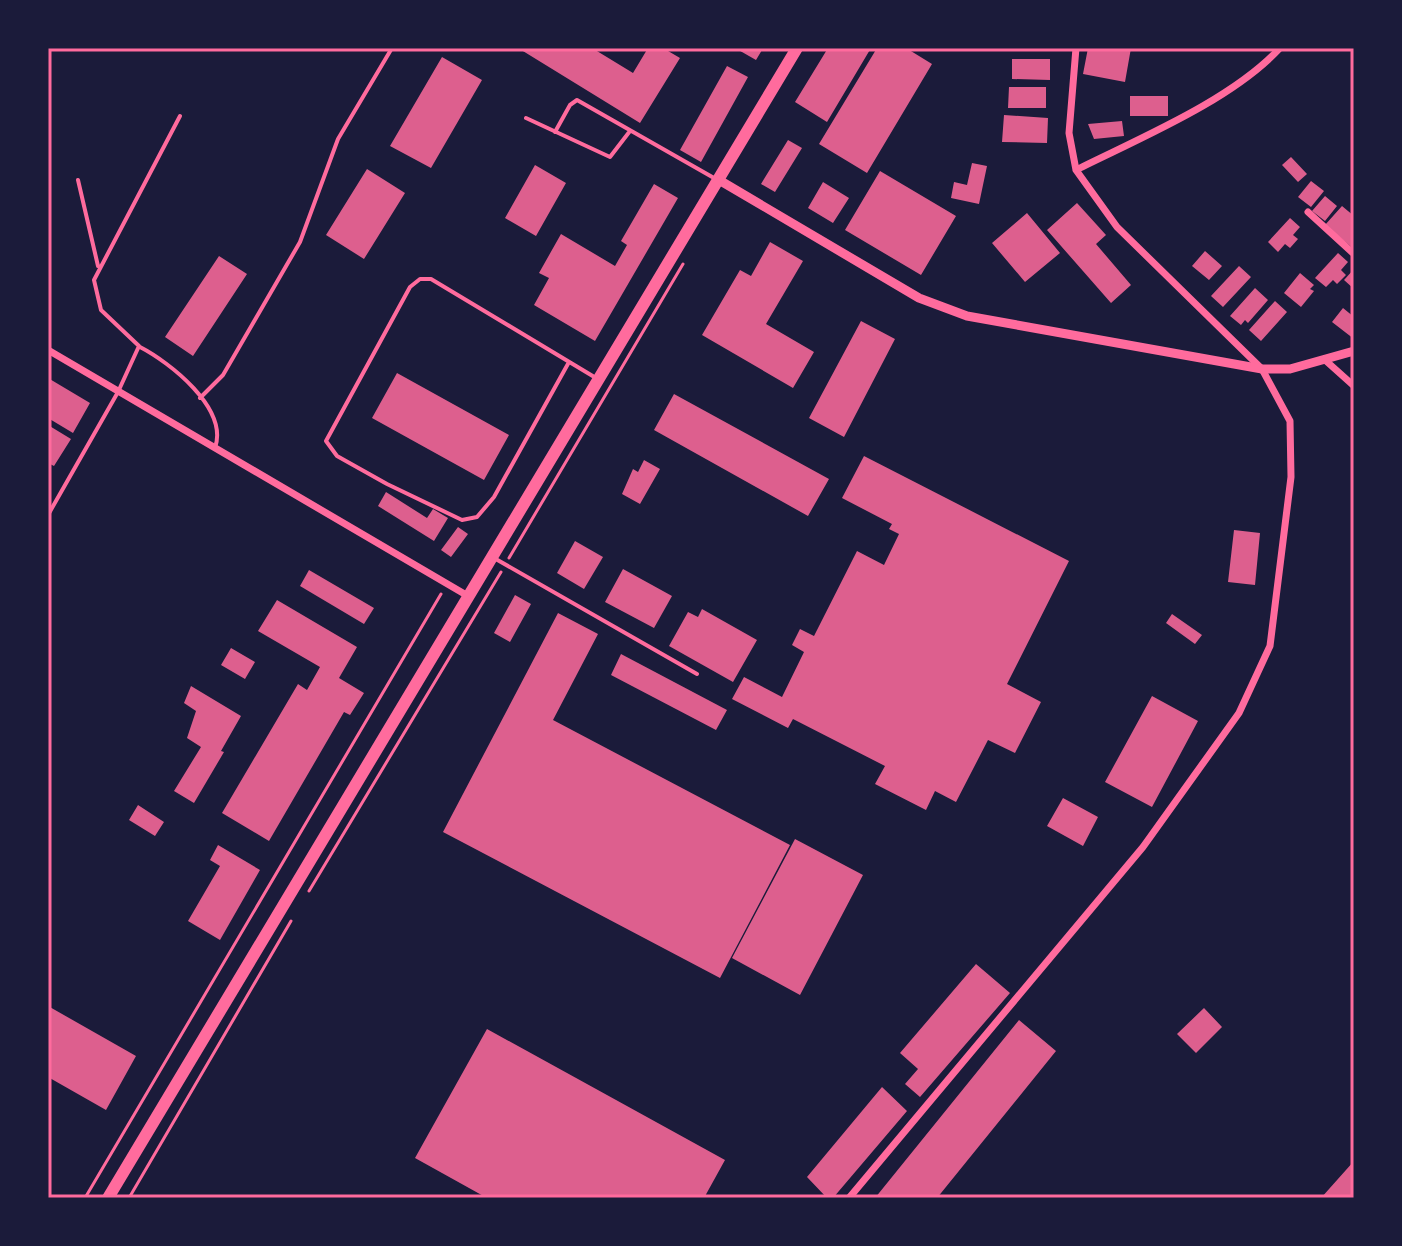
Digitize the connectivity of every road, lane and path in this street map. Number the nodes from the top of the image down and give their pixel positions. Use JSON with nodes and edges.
{"nodes":[{"id":1,"x":392,"y":48,"type":"edge"},
{"id":2,"x":797,"y":48,"type":"edge"},
{"id":3,"x":1076,"y":48,"type":"edge"},
{"id":4,"x":1280,"y":48,"type":"edge"},
{"id":5,"x":180,"y":116,"type":"dead end"},
{"id":6,"x":526,"y":118,"type":"dead end"},
{"id":7,"x":630,"y":131,"type":"junction"},
{"id":8,"x":555,"y":132,"type":"junction"},
{"id":9,"x":1076,"y":170,"type":"junction"},
{"id":10,"x":78,"y":180,"type":"dead end"},
{"id":11,"x":719,"y":180,"type":"junction"},
{"id":12,"x":1308,"y":212,"type":"dead end"},
{"id":13,"x":1354,"y":254,"type":"edge"},
{"id":14,"x":685,"y":265,"type":"dead end"},
{"id":15,"x":99,"y":268,"type":"junction"},
{"id":16,"x":139,"y":346,"type":"junction"},
{"id":17,"x":48,"y":350,"type":"edge"},
{"id":18,"x":1354,"y":351,"type":"edge"},
{"id":19,"x":1325,"y":360,"type":"junction"},
{"id":20,"x":569,"y":362,"type":"junction"},
{"id":21,"x":1262,"y":369,"type":"junction"},
{"id":22,"x":599,"y":379,"type":"junction"},
{"id":23,"x":1354,"y":386,"type":"edge"},
{"id":24,"x":118,"y":392,"type":"junction"},
{"id":25,"x":200,"y":398,"type":"junction"},
{"id":26,"x":214,"y":450,"type":"junction"},
{"id":27,"x":48,"y":515,"type":"edge"},
{"id":28,"x":492,"y":557,"type":"junction"},
{"id":29,"x":505,"y":564,"type":"junction"},
{"id":30,"x":448,"y":585,"type":"junction"},
{"id":31,"x":468,"y":596,"type":"junction"},
{"id":32,"x":697,"y":674,"type":"dead end"},
{"id":33,"x":306,"y":897,"type":"dead end"},
{"id":34,"x":298,"y":910,"type":"dead end"},
{"id":35,"x":85,"y":1198,"type":"edge"},
{"id":36,"x":108,"y":1198,"type":"edge"},
{"id":37,"x":129,"y":1198,"type":"edge"},
{"id":38,"x":849,"y":1198,"type":"edge"}],
"edges":[{"from":1,"to":25,"type":"lane"},
{"from":2,"to":11,"type":"main road"},
{"from":3,"to":9,"type":"street"},
{"from":4,"to":9,"type":"street"},
{"from":5,"to":15,"type":"lane"},
{"from":6,"to":8,"type":"lane"},
{"from":7,"to":8,"type":"lane"},
{"from":7,"to":8,"type":"lane"},
{"from":7,"to":11,"type":"lane"},
{"from":9,"to":21,"type":"street"},
{"from":10,"to":15,"type":"lane"},
{"from":11,"to":21,"type":"street"},
{"from":11,"to":22,"type":"main road"},
{"from":12,"to":13,"type":"street"},
{"from":14,"to":29,"type":"path"},
{"from":15,"to":16,"type":"lane"},
{"from":16,"to":24,"type":"lane"},
{"from":16,"to":25,"type":"lane"},
{"from":17,"to":24,"type":"street"},
{"from":18,"to":19,"type":"street"},
{"from":19,"to":21,"type":"street"},
{"from":19,"to":23,"type":"street"},
{"from":20,"to":20,"type":"lane"},
{"from":20,"to":22,"type":"lane"},
{"from":21,"to":38,"type":"street"},
{"from":22,"to":28,"type":"main road"},
{"from":24,"to":26,"type":"street"},
{"from":24,"to":27,"type":"lane"},
{"from":25,"to":26,"type":"lane"},
{"from":26,"to":30,"type":"street"},
{"from":28,"to":29,"type":"lane"},
{"from":28,"to":31,"type":"main road"},
{"from":29,"to":32,"type":"lane"},
{"from":29,"to":33,"type":"path"},
{"from":30,"to":31,"type":"street"},
{"from":30,"to":35,"type":"path"},
{"from":31,"to":36,"type":"main road"},
{"from":34,"to":37,"type":"path"}]}
